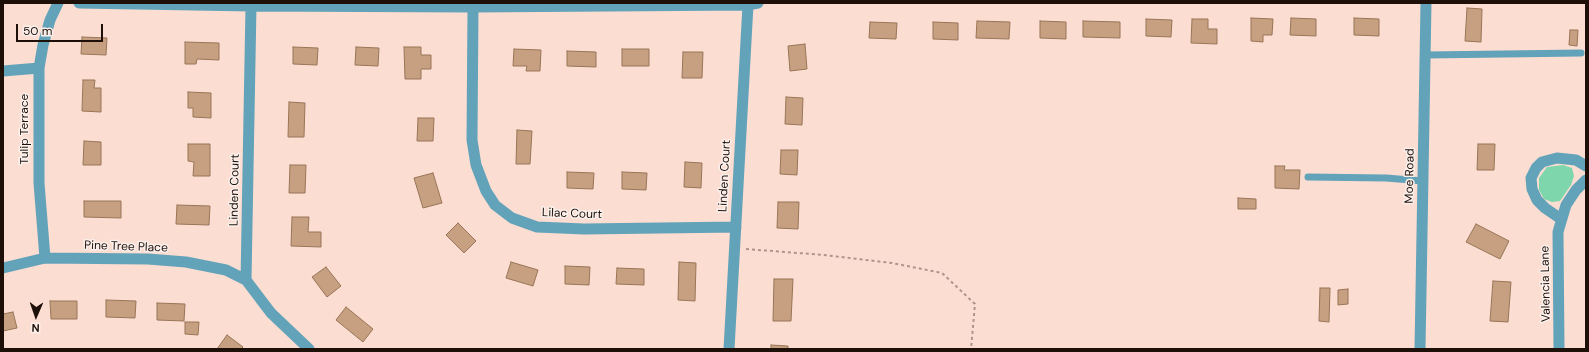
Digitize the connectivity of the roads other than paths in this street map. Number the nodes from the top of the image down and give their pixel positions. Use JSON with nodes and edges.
{"nodes":[{"id":1,"x":58,"y":3,"type":"edge"},
{"id":2,"x":79,"y":3,"type":"edge"},
{"id":3,"x":1426,"y":3,"type":"edge"},
{"id":4,"x":753,"y":4,"type":"edge"},
{"id":5,"x":251,"y":6,"type":"junction"},
{"id":6,"x":473,"y":7,"type":"junction"},
{"id":7,"x":1581,"y":53,"type":"dead end"},
{"id":8,"x":1426,"y":55,"type":"junction"},
{"id":9,"x":39,"y":68,"type":"junction"},
{"id":10,"x":3,"y":71,"type":"edge"},
{"id":11,"x":1586,"y":166,"type":"edge"},
{"id":12,"x":1308,"y":177,"type":"dead end"},
{"id":13,"x":1586,"y":180,"type":"edge"},
{"id":14,"x":1423,"y":181,"type":"junction"},
{"id":15,"x":1561,"y":219,"type":"junction"},
{"id":16,"x":736,"y":227,"type":"junction"},
{"id":17,"x":45,"y":258,"type":"junction"},
{"id":18,"x":3,"y":268,"type":"edge"},
{"id":19,"x":246,"y":280,"type":"junction"},
{"id":20,"x":309,"y":349,"type":"edge"},
{"id":21,"x":729,"y":349,"type":"edge"},
{"id":22,"x":1420,"y":349,"type":"edge"},
{"id":23,"x":1559,"y":349,"type":"edge"}],
"edges":[{"from":1,"to":9,"type":"street","name":"Tulip Terrace"},
{"from":2,"to":5,"type":"street"},
{"from":3,"to":8,"type":"street","name":"Moe Road"},
{"from":4,"to":6,"type":"street"},
{"from":4,"to":16,"type":"street","name":"Linden Court"},
{"from":5,"to":6,"type":"street"},
{"from":5,"to":19,"type":"street","name":"Linden Court"},
{"from":6,"to":16,"type":"street","name":"Lilac Court"},
{"from":7,"to":8,"type":"lane"},
{"from":8,"to":14,"type":"street","name":"Moe Road"},
{"from":9,"to":10,"type":"street"},
{"from":9,"to":17,"type":"street","name":"Tulip Terrace"},
{"from":11,"to":15,"type":"street"},
{"from":12,"to":14,"type":"lane"},
{"from":13,"to":15,"type":"street","name":"Valencia Lane"},
{"from":14,"to":22,"type":"street","name":"Moe Road"},
{"from":15,"to":23,"type":"street","name":"Valencia Lane"},
{"from":16,"to":21,"type":"street","name":"Linden Court"},
{"from":17,"to":18,"type":"street","name":"Pine Tree Place"},
{"from":17,"to":19,"type":"street","name":"Pine Tree Place"},
{"from":19,"to":20,"type":"street"}]}
